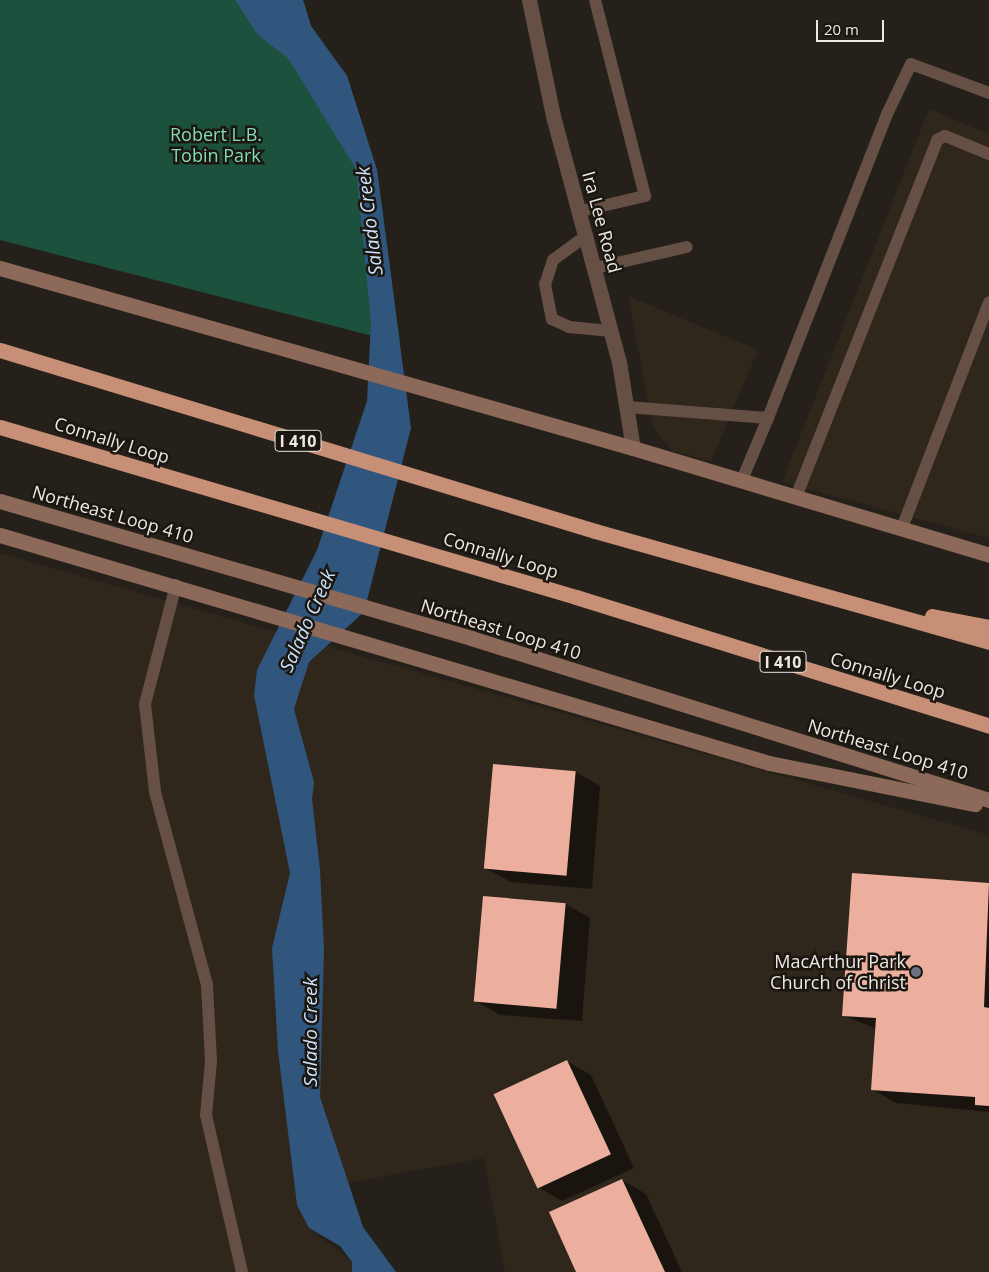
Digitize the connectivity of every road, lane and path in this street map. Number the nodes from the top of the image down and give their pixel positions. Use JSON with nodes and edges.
{"nodes":[{"id":1,"x":594,"y":0,"type":"edge"},
{"id":2,"x":528,"y":3,"type":"edge"},
{"id":3,"x":989,"y":93,"type":"edge"},
{"id":4,"x":989,"y":154,"type":"edge"},
{"id":5,"x":581,"y":211,"type":"junction"},
{"id":6,"x":587,"y":235,"type":"junction"},
{"id":7,"x":687,"y":247,"type":"dead end"},
{"id":8,"x":0,"y":268,"type":"edge"},
{"id":9,"x":596,"y":268,"type":"junction"},
{"id":10,"x":989,"y":302,"type":"edge"},
{"id":11,"x":611,"y":331,"type":"junction"},
{"id":12,"x":1,"y":350,"type":"edge"},
{"id":13,"x":627,"y":407,"type":"junction"},
{"id":14,"x":768,"y":418,"type":"junction"},
{"id":15,"x":0,"y":427,"type":"edge"},
{"id":16,"x":633,"y":448,"type":"junction"},
{"id":17,"x":742,"y":480,"type":"junction"},
{"id":18,"x":796,"y":497,"type":"junction"},
{"id":19,"x":0,"y":501,"type":"edge"},
{"id":20,"x":902,"y":528,"type":"junction"},
{"id":21,"x":0,"y":536,"type":"edge"},
{"id":22,"x":989,"y":555,"type":"edge"},
{"id":23,"x":176,"y":585,"type":"junction"},
{"id":24,"x":858,"y":602,"type":"junction"},
{"id":25,"x":989,"y":627,"type":"edge"},
{"id":26,"x":989,"y":642,"type":"edge"},
{"id":27,"x":989,"y":726,"type":"edge"},
{"id":28,"x":989,"y":800,"type":"edge"},
{"id":29,"x":989,"y":806,"type":"edge"},
{"id":30,"x":242,"y":1272,"type":"edge"}],
"edges":[{"from":1,"to":5,"type":"lane"},
{"from":2,"to":5,"type":"street","name":"Ira Lee Road"},
{"from":3,"to":14,"type":"lane"},
{"from":4,"to":18,"type":"lane"},
{"from":5,"to":6,"type":"street","name":"Ira Lee Road"},
{"from":6,"to":9,"type":"street","name":"Ira Lee Road"},
{"from":6,"to":11,"type":"lane"},
{"from":7,"to":9,"type":"lane"},
{"from":8,"to":16,"type":"main road"},
{"from":9,"to":11,"type":"street","name":"Ira Lee Road"},
{"from":10,"to":20,"type":"lane"},
{"from":11,"to":13,"type":"street","name":"Ira Lee Road"},
{"from":12,"to":24,"type":"highway","number":"I 410"},
{"from":13,"to":14,"type":"lane"},
{"from":13,"to":16,"type":"street","name":"Ira Lee Road"},
{"from":14,"to":17,"type":"lane"},
{"from":15,"to":27,"type":"highway","name":"Connally Loop","number":"I 410"},
{"from":16,"to":17,"type":"main road"},
{"from":17,"to":18,"type":"main road"},
{"from":18,"to":20,"type":"main road"},
{"from":19,"to":28,"type":"main road","name":"Northeast Loop 410"},
{"from":20,"to":22,"type":"main road"},
{"from":21,"to":23,"type":"main road"},
{"from":23,"to":29,"type":"main road"},
{"from":23,"to":30,"type":"lane"},
{"from":24,"to":25,"type":"highway"},
{"from":24,"to":26,"type":"highway","number":"I 410"}]}
